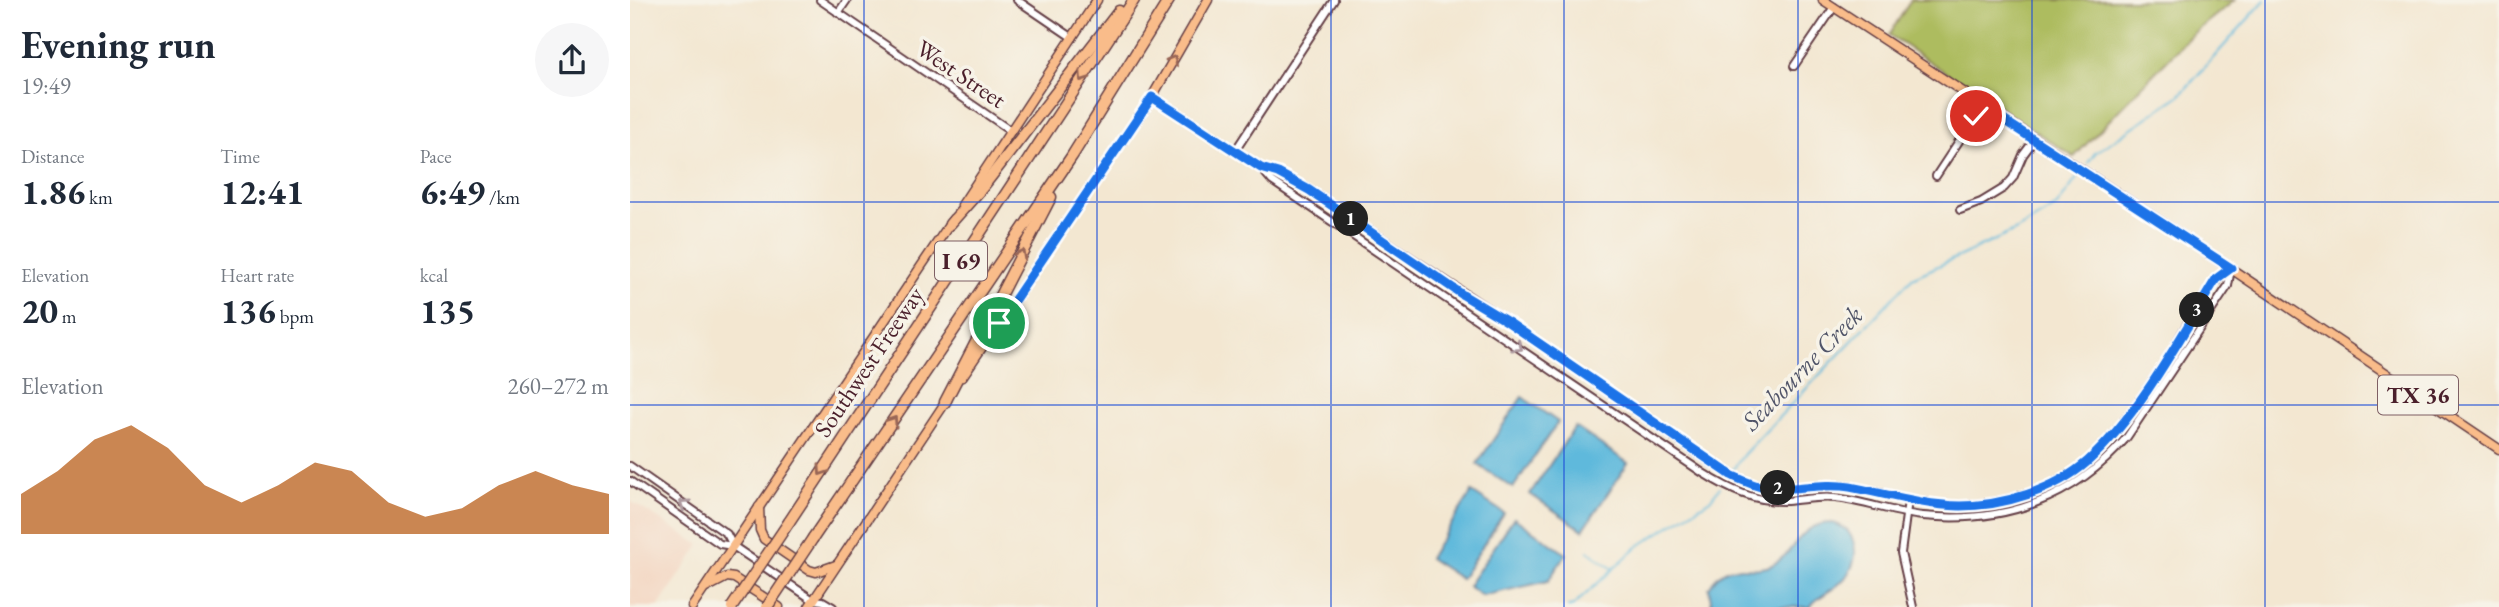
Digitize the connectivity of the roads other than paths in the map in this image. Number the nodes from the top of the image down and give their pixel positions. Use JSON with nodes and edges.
{"nodes":[{"id":1,"x":820,"y":0,"type":"edge"},
{"id":2,"x":847,"y":0,"type":"edge"},
{"id":3,"x":1017,"y":0,"type":"edge"},
{"id":4,"x":1097,"y":0,"type":"edge"},
{"id":5,"x":1128,"y":0,"type":"edge"},
{"id":6,"x":1134,"y":0,"type":"edge"},
{"id":7,"x":1169,"y":0,"type":"edge"},
{"id":8,"x":1208,"y":0,"type":"edge"},
{"id":9,"x":1334,"y":0,"type":"edge"},
{"id":10,"x":1823,"y":0,"type":"edge"},
{"id":11,"x":1834,"y":7,"type":"junction"},
{"id":12,"x":838,"y":13,"type":"junction"},
{"id":13,"x":1073,"y":38,"type":"junction"},
{"id":14,"x":1794,"y":66,"type":"dead end"},
{"id":15,"x":1152,"y":97,"type":"junction"},
{"id":16,"x":1982,"y":106,"type":"junction"},
{"id":17,"x":1012,"y":131,"type":"junction"},
{"id":18,"x":2035,"y":139,"type":"junction"},
{"id":19,"x":1235,"y":151,"type":"junction"},
{"id":20,"x":1072,"y":156,"type":"junction"},
{"id":21,"x":1261,"y":168,"type":"junction"},
{"id":22,"x":1936,"y":176,"type":"dead end"},
{"id":23,"x":1960,"y":210,"type":"dead end"},
{"id":24,"x":950,"y":223,"type":"junction"},
{"id":25,"x":2231,"y":268,"type":"junction"},
{"id":26,"x":945,"y":402,"type":"junction"},
{"id":27,"x":2499,"y":449,"type":"edge"},
{"id":28,"x":630,"y":467,"type":"edge"},
{"id":29,"x":630,"y":481,"type":"edge"},
{"id":30,"x":1908,"y":500,"type":"junction"},
{"id":31,"x":759,"y":506,"type":"junction"},
{"id":32,"x":1905,"y":513,"type":"junction"},
{"id":33,"x":733,"y":546,"type":"junction"},
{"id":34,"x":837,"y":565,"type":"junction"},
{"id":35,"x":704,"y":589,"type":"junction"},
{"id":36,"x":813,"y":605,"type":"edge"},
{"id":37,"x":692,"y":607,"type":"edge"},
{"id":38,"x":732,"y":607,"type":"edge"},
{"id":39,"x":767,"y":607,"type":"edge"},
{"id":40,"x":779,"y":607,"type":"edge"},
{"id":41,"x":833,"y":607,"type":"edge"},
{"id":42,"x":1913,"y":607,"type":"edge"}],
"edges":[{"from":1,"to":12,"type":"street","name":"West Street"},
{"from":2,"to":12,"type":"street"},
{"from":3,"to":13,"type":"street"},
{"from":4,"to":13,"type":"main road"},
{"from":5,"to":24,"type":"highway"},
{"from":6,"to":38,"type":"highway","name":"Southwest Freeway","number":"I 69","one_way":true,"bridge":true},
{"from":7,"to":20,"type":"highway","number":"I 69"},
{"from":15,"to":8,"type":"main road","one_way":true},
{"from":9,"to":19,"type":"street"},
{"from":10,"to":11,"type":"main road","number":"TX 36"},
{"from":11,"to":14,"type":"street"},
{"from":11,"to":16,"type":"main road","number":"TX 36"},
{"from":12,"to":17,"type":"street","name":"West Street"},
{"from":13,"to":17,"type":"main road"},
{"from":15,"to":19,"type":"street"},
{"from":15,"to":26,"type":"main road"},
{"from":16,"to":18,"type":"main road","number":"TX 36"},
{"from":16,"to":22,"type":"street"},
{"from":17,"to":24,"type":"main road"},
{"from":18,"to":23,"type":"street"},
{"from":18,"to":25,"type":"main road","number":"TX 36"},
{"from":19,"to":21,"type":"street"},
{"from":26,"to":20,"type":"highway","one_way":true},
{"from":39,"to":20,"type":"highway","number":"I 69","one_way":true,"bridge":true},
{"from":21,"to":30,"type":"street"},
{"from":21,"to":32,"type":"street","one_way":true},
{"from":24,"to":31,"type":"main road"},
{"from":25,"to":27,"type":"main road","number":"TX 36"},
{"from":25,"to":30,"type":"street"},
{"from":25,"to":32,"type":"street"},
{"from":26,"to":34,"type":"main road"},
{"from":33,"to":28,"type":"street","one_way":true},
{"from":29,"to":33,"type":"street"},
{"from":30,"to":32,"type":"street"},
{"from":31,"to":33,"type":"main road"},
{"from":31,"to":34,"type":"main road"},
{"from":32,"to":42,"type":"street"},
{"from":33,"to":35,"type":"main road"},
{"from":33,"to":36,"type":"street"},
{"from":34,"to":36,"type":"main road"},
{"from":35,"to":37,"type":"main road"},
{"from":35,"to":40,"type":"main road"},
{"from":36,"to":41,"type":"street"}]}
